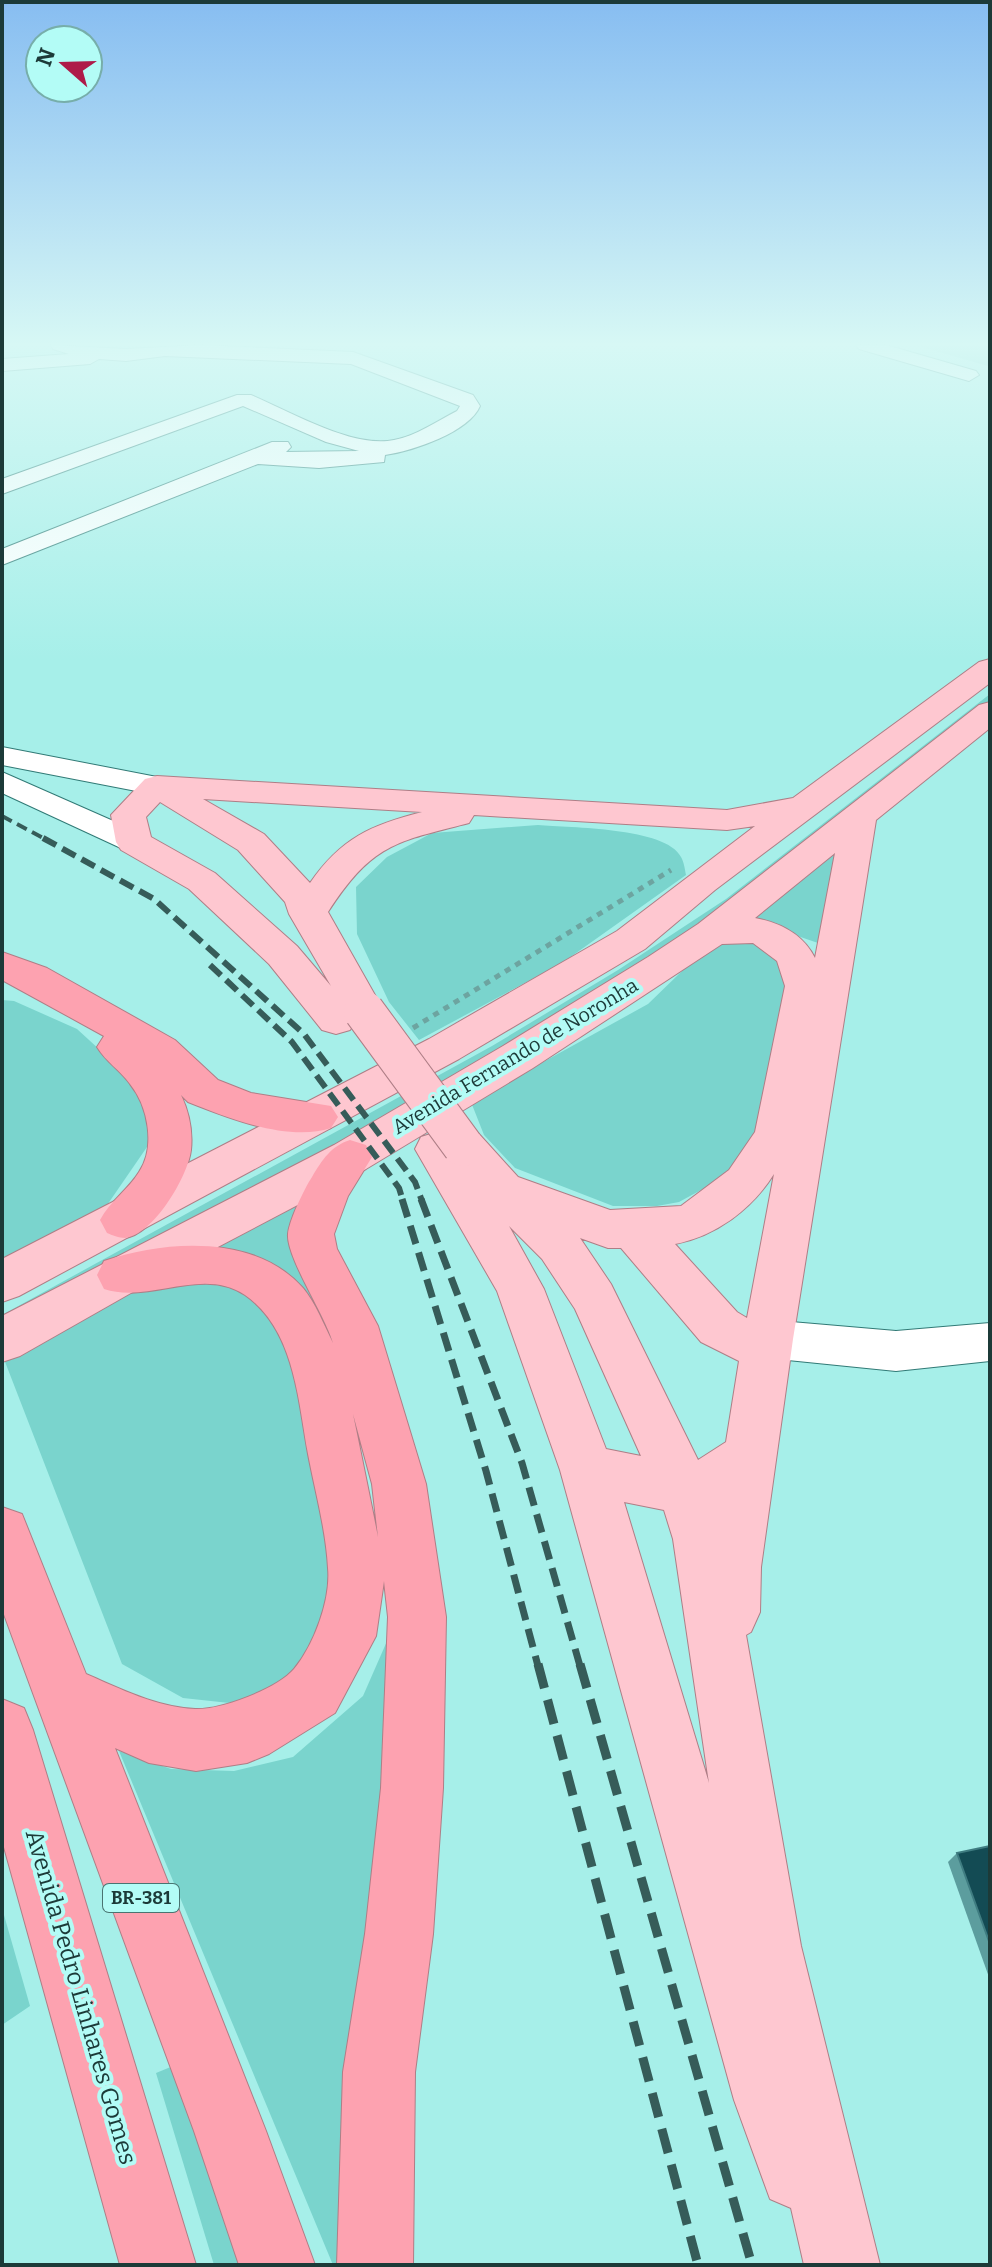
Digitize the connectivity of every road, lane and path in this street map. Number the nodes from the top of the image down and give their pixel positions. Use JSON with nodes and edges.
{"nodes":[{"id":1,"x":36,"y":451,"type":"edge"},
{"id":2,"x":103,"y":451,"type":"edge"},
{"id":3,"x":272,"y":451,"type":"edge"},
{"id":4,"x":403,"y":451,"type":"edge"},
{"id":5,"x":256,"y":457,"type":"junction"},
{"id":6,"x":61,"y":466,"type":"junction"},
{"id":7,"x":2,"y":487,"type":"edge"},
{"id":8,"x":2,"y":558,"type":"edge"},
{"id":9,"x":990,"y":668,"type":"edge"},
{"id":10,"x":990,"y":712,"type":"edge"},
{"id":11,"x":2,"y":756,"type":"edge"},
{"id":12,"x":2,"y":781,"type":"edge"},
{"id":13,"x":157,"y":786,"type":"junction"},
{"id":14,"x":809,"y":805,"type":"junction"},
{"id":15,"x":860,"y":813,"type":"junction"},
{"id":16,"x":134,"y":842,"type":"junction"},
{"id":17,"x":702,"y":866,"type":"junction"},
{"id":18,"x":202,"y":881,"type":"junction"},
{"id":19,"x":313,"y":897,"type":"junction"},
{"id":20,"x":712,"y":933,"type":"junction"},
{"id":21,"x":2,"y":965,"type":"edge"},
{"id":22,"x":2,"y":991,"type":"edge"},
{"id":23,"x":350,"y":1016,"type":"junction"},
{"id":24,"x":401,"y":1035,"type":"dead end"},
{"id":25,"x":333,"y":1137,"type":"junction"},
{"id":26,"x":450,"y":1148,"type":"junction"},
{"id":27,"x":496,"y":1184,"type":"junction"},
{"id":28,"x":621,"y":1229,"type":"junction"},
{"id":29,"x":122,"y":1247,"type":"junction"},
{"id":30,"x":540,"y":1267,"type":"junction"},
{"id":31,"x":2,"y":1282,"type":"edge"},
{"id":32,"x":768,"y":1339,"type":"junction"},
{"id":33,"x":2,"y":1341,"type":"edge"},
{"id":34,"x":990,"y":1342,"type":"edge"},
{"id":35,"x":751,"y":1455,"type":"junction"},
{"id":36,"x":587,"y":1470,"type":"junction"},
{"id":37,"x":684,"y":1489,"type":"junction"},
{"id":38,"x":2,"y":1533,"type":"edge"},
{"id":39,"x":63,"y":1695,"type":"junction"},
{"id":40,"x":728,"y":1696,"type":"junction"},
{"id":41,"x":2,"y":1730,"type":"edge"},
{"id":42,"x":131,"y":2167,"type":"junction"},
{"id":43,"x":127,"y":2265,"type":"edge"},
{"id":44,"x":158,"y":2265,"type":"edge"},
{"id":45,"x":277,"y":2265,"type":"edge"},
{"id":46,"x":375,"y":2265,"type":"edge"},
{"id":47,"x":829,"y":2265,"type":"edge"},
{"id":48,"x":842,"y":2265,"type":"edge"}],
"edges":[{"from":1,"to":6,"type":"street"},
{"from":2,"to":6,"type":"street"},
{"from":3,"to":5,"type":"street"},
{"from":4,"to":5,"type":"street"},
{"from":5,"to":8,"type":"street"},
{"from":6,"to":7,"type":"street"},
{"from":9,"to":14,"type":"main road","name":"Avenida Fernando de Noronha"},
{"from":10,"to":15,"type":"main road","name":"Avenida Fernando de Noronha"},
{"from":11,"to":13,"type":"street"},
{"from":12,"to":16,"type":"street"},
{"from":13,"to":14,"type":"main road"},
{"from":13,"to":16,"type":"main road"},
{"from":13,"to":19,"type":"main road"},
{"from":14,"to":17,"type":"main road","name":"Avenida Fernando de Noronha"},
{"from":15,"to":20,"type":"main road","name":"Avenida Fernando de Noronha"},
{"from":15,"to":32,"type":"main road"},
{"from":16,"to":18,"type":"main road"},
{"from":17,"to":19,"type":"main road"},
{"from":17,"to":24,"type":"path"},
{"from":17,"to":25,"type":"main road","name":"Avenida Fernando de Noronha"},
{"from":18,"to":19,"type":"main road"},
{"from":18,"to":23,"type":"main road"},
{"from":19,"to":23,"type":"main road"},
{"from":20,"to":25,"type":"main road","name":"Avenida Fernando de Noronha"},
{"from":20,"to":28,"type":"main road"},
{"from":21,"to":25,"type":"highway"},
{"from":22,"to":29,"type":"highway"},
{"from":23,"to":26,"type":"main road"},
{"from":25,"to":29,"type":"main road","name":"Avenida Fernando de Noronha"},
{"from":25,"to":29,"type":"main road","name":"Avenida Fernando de Noronha"},
{"from":25,"to":46,"type":"highway"},
{"from":26,"to":27,"type":"main road"},
{"from":26,"to":30,"type":"main road"},
{"from":27,"to":28,"type":"main road"},
{"from":27,"to":30,"type":"main road"},
{"from":28,"to":30,"type":"main road"},
{"from":28,"to":32,"type":"main road"},
{"from":29,"to":31,"type":"main road","name":"Avenida Fernando de Noronha"},
{"from":29,"to":33,"type":"main road","name":"Avenida Fernando de Noronha"},
{"from":29,"to":39,"type":"highway"},
{"from":30,"to":36,"type":"main road"},
{"from":30,"to":37,"type":"main road"},
{"from":32,"to":34,"type":"street"},
{"from":32,"to":35,"type":"main road"},
{"from":35,"to":37,"type":"main road"},
{"from":35,"to":40,"type":"main road"},
{"from":36,"to":37,"type":"main road"},
{"from":36,"to":47,"type":"main road"},
{"from":37,"to":40,"type":"main road"},
{"from":38,"to":39,"type":"highway","number":"BR-381"},
{"from":39,"to":45,"type":"highway","number":"BR-381"},
{"from":40,"to":48,"type":"main road"},
{"from":41,"to":42,"type":"highway","name":"Avenida Pedro Linhares Gomes"},
{"from":42,"to":43,"type":"street"},
{"from":42,"to":44,"type":"highway","name":"Avenida Pedro Linhares Gomes"}]}
